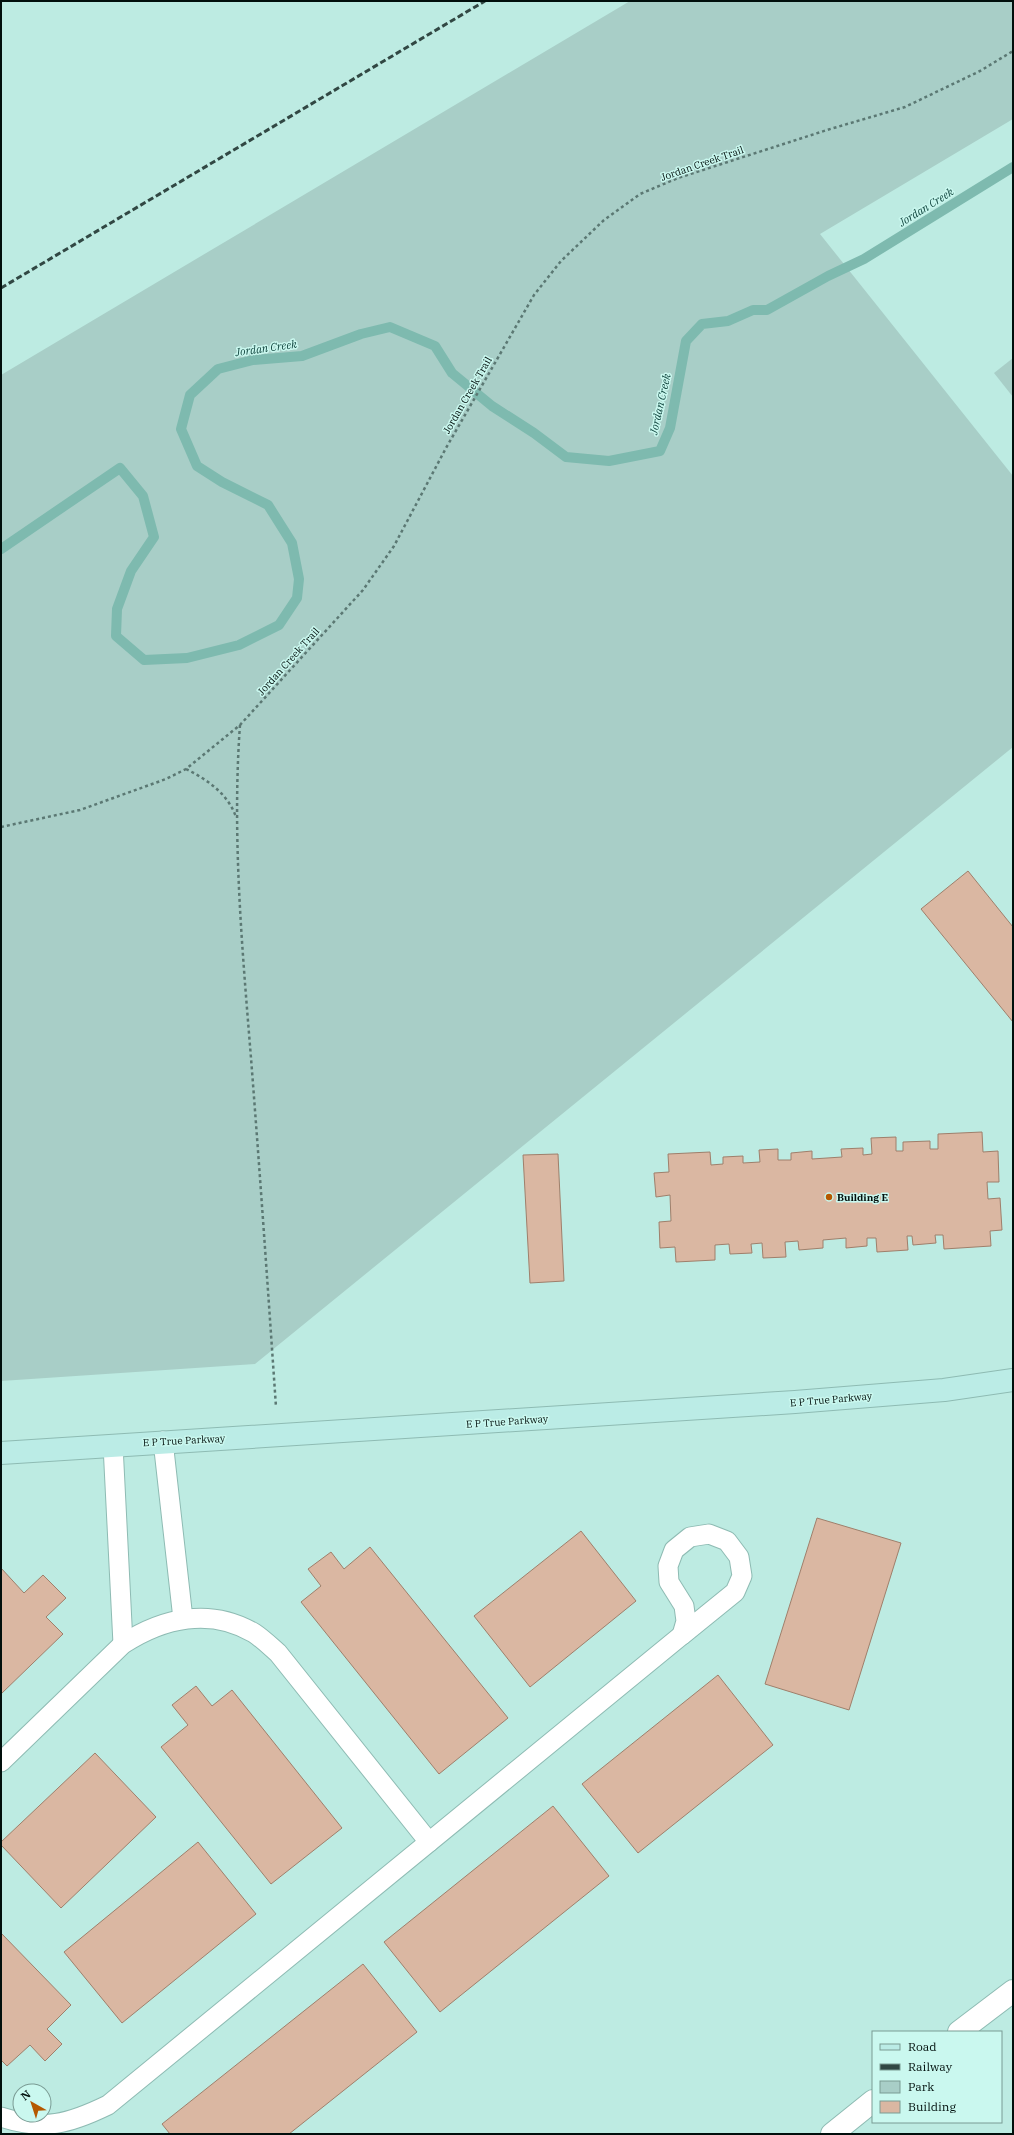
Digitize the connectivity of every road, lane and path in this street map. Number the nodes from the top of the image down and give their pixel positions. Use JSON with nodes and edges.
{"nodes":[{"id":1,"x":1013,"y":51,"type":"edge"},
{"id":2,"x":240,"y":725,"type":"junction"},
{"id":3,"x":186,"y":769,"type":"junction"},
{"id":4,"x":237,"y":820,"type":"junction"},
{"id":5,"x":1,"y":826,"type":"edge"},
{"id":6,"x":1013,"y":1380,"type":"edge"},
{"id":7,"x":278,"y":1435,"type":"junction"},
{"id":8,"x":164,"y":1441,"type":"junction"},
{"id":9,"x":112,"y":1445,"type":"junction"},
{"id":10,"x":1,"y":1453,"type":"edge"},
{"id":11,"x":183,"y":1619,"type":"junction"},
{"id":12,"x":682,"y":1635,"type":"junction"},
{"id":13,"x":123,"y":1644,"type":"junction"},
{"id":14,"x":1,"y":1762,"type":"edge"},
{"id":15,"x":429,"y":1842,"type":"junction"},
{"id":16,"x":1013,"y":1991,"type":"edge"},
{"id":17,"x":960,"y":2031,"type":"edge"},
{"id":18,"x":872,"y":2102,"type":"edge"},
{"id":19,"x":1,"y":2117,"type":"edge"},
{"id":20,"x":832,"y":2134,"type":"edge"}],
"edges":[{"from":1,"to":2,"type":"path","name":"Jordan Creek Trail"},
{"from":2,"to":3,"type":"path","name":"Jordan Creek Trail"},
{"from":2,"to":4,"type":"path"},
{"from":3,"to":4,"type":"path"},
{"from":3,"to":5,"type":"path","name":"Jordan Creek Trail"},
{"from":4,"to":7,"type":"path"},
{"from":6,"to":7,"type":"main road","name":"E P True Parkway"},
{"from":7,"to":8,"type":"main road","name":"E P True Parkway"},
{"from":8,"to":9,"type":"main road","name":"E P True Parkway"},
{"from":8,"to":11,"type":"lane"},
{"from":9,"to":10,"type":"main road","name":"E P True Parkway"},
{"from":9,"to":13,"type":"lane"},
{"from":11,"to":13,"type":"lane"},
{"from":11,"to":15,"type":"lane"},
{"from":12,"to":12,"type":"lane"},
{"from":12,"to":15,"type":"lane"},
{"from":13,"to":14,"type":"lane"},
{"from":15,"to":19,"type":"lane"},
{"from":16,"to":17,"type":"street"},
{"from":18,"to":20,"type":"street"}]}
